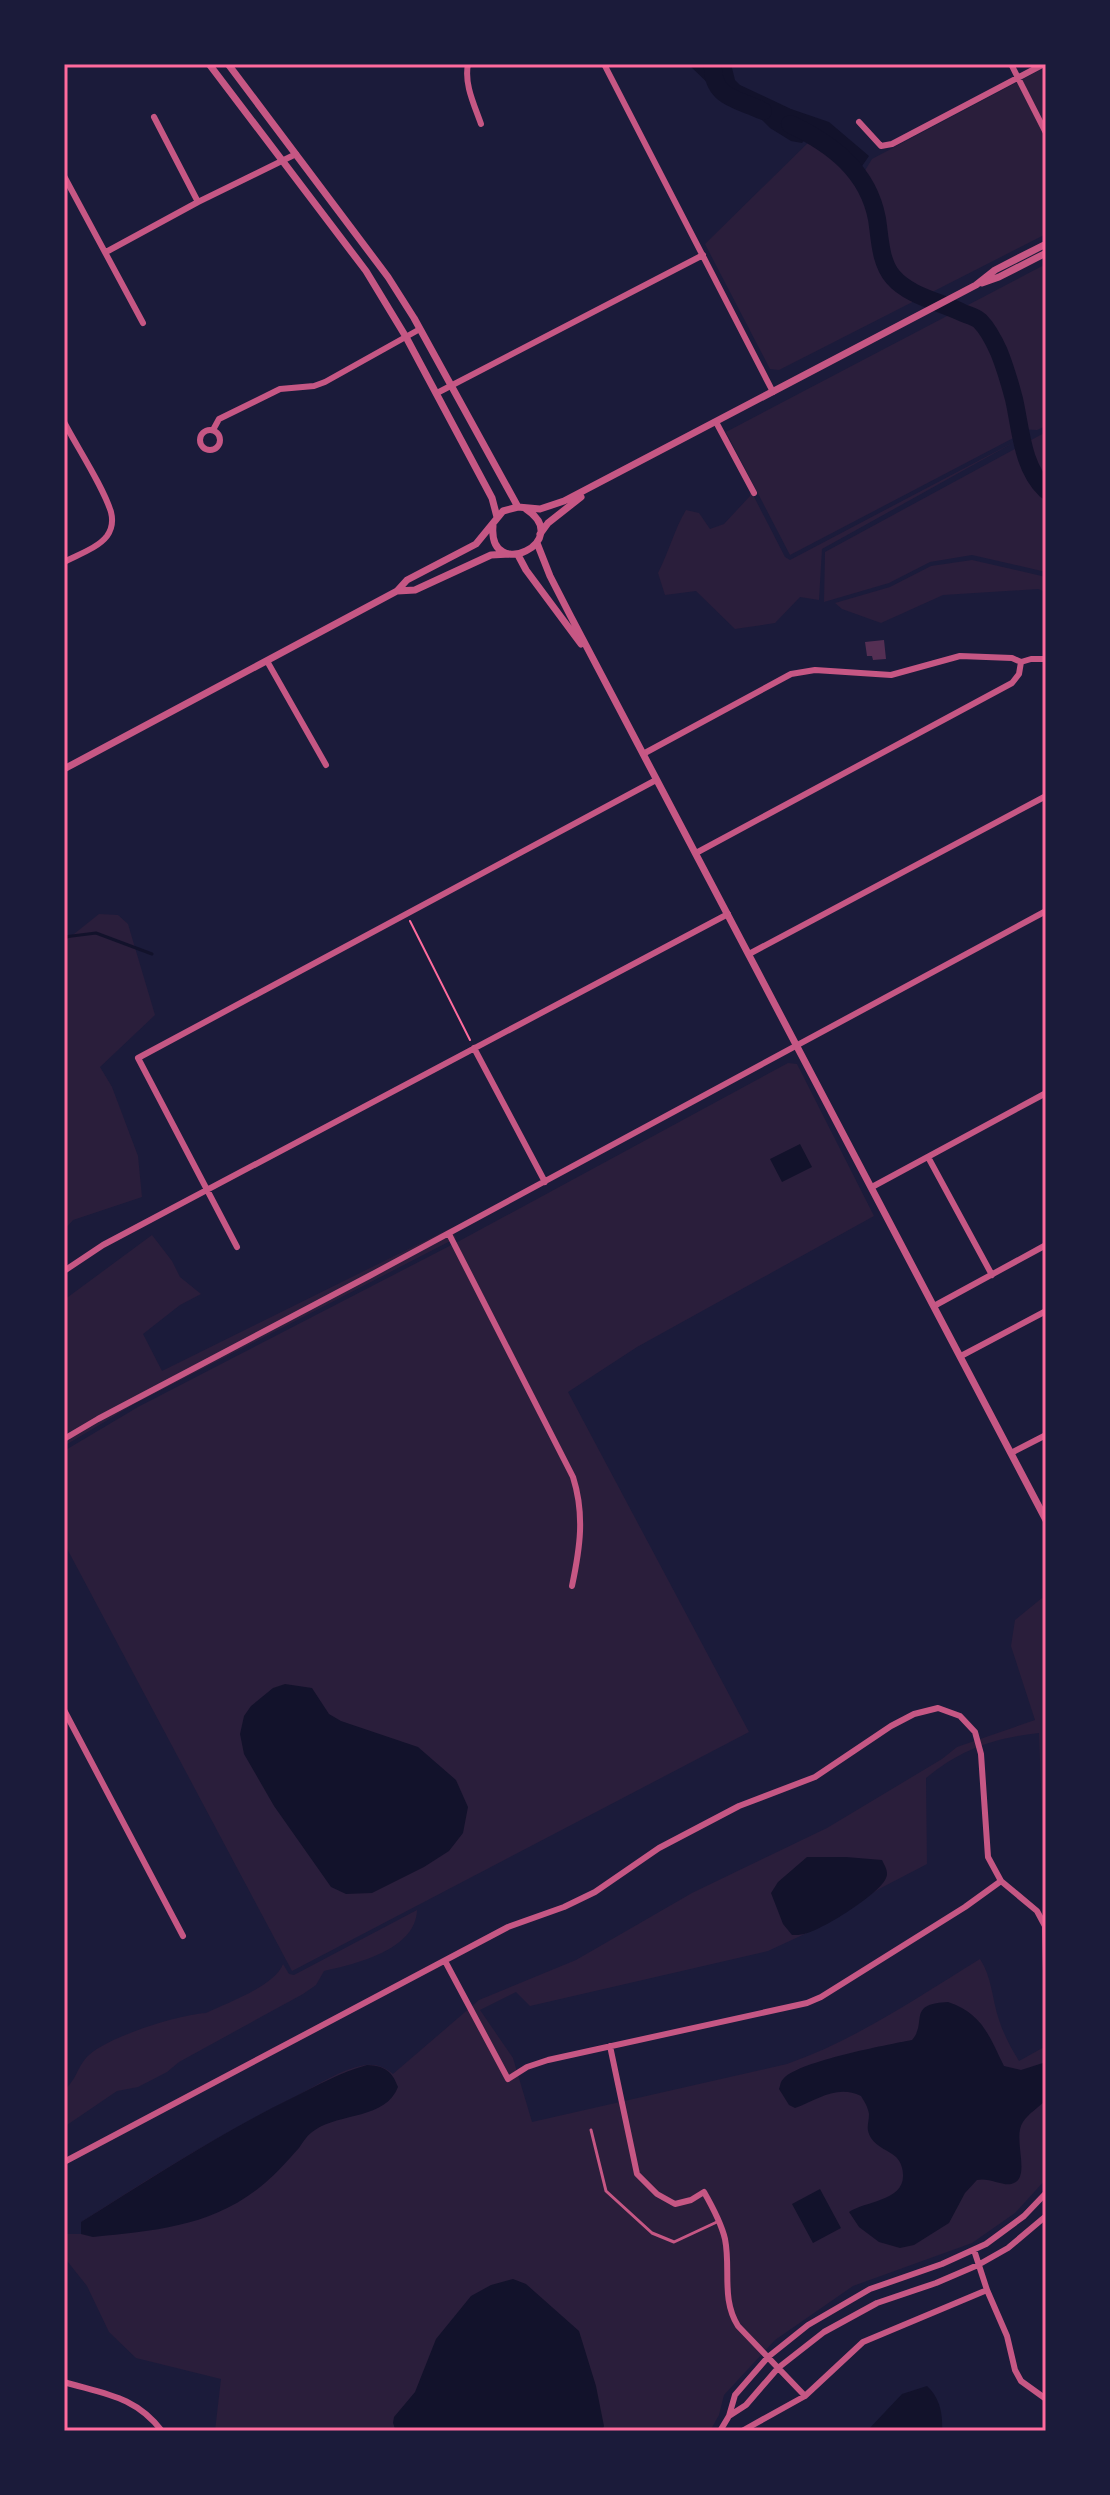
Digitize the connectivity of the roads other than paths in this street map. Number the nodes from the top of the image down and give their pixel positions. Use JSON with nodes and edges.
{"nodes":[{"id":1,"x":209,"y":64,"type":"edge"},
{"id":2,"x":228,"y":64,"type":"edge"},
{"id":3,"x":468,"y":64,"type":"edge"},
{"id":4,"x":604,"y":64,"type":"edge"},
{"id":5,"x":1011,"y":64,"type":"edge"},
{"id":6,"x":1044,"y":64,"type":"edge"},
{"id":7,"x":1017,"y":78,"type":"junction"},
{"id":8,"x":154,"y":117,"type":"dead end"},
{"id":9,"x":859,"y":122,"type":"dead end"},
{"id":10,"x":481,"y":124,"type":"dead end"},
{"id":11,"x":1046,"y":133,"type":"edge"},
{"id":12,"x":296,"y":154,"type":"junction"},
{"id":13,"x":281,"y":160,"type":"junction"},
{"id":14,"x":64,"y":176,"type":"edge"},
{"id":15,"x":198,"y":202,"type":"junction"},
{"id":16,"x":1046,"y":244,"type":"edge"},
{"id":17,"x":106,"y":252,"type":"junction"},
{"id":18,"x":1046,"y":253,"type":"edge"},
{"id":19,"x":703,"y":255,"type":"junction"},
{"id":20,"x":976,"y":285,"type":"junction"},
{"id":21,"x":143,"y":323,"type":"dead end"},
{"id":22,"x":420,"y":329,"type":"junction"},
{"id":23,"x":406,"y":337,"type":"junction"},
{"id":24,"x":451,"y":386,"type":"junction"},
{"id":25,"x":773,"y":392,"type":"junction"},
{"id":26,"x":437,"y":393,"type":"junction"},
{"id":27,"x":64,"y":422,"type":"edge"},
{"id":28,"x":716,"y":422,"type":"junction"},
{"id":29,"x":213,"y":430,"type":"dead end"},
{"id":30,"x":602,"y":482,"type":"junction"},
{"id":31,"x":754,"y":493,"type":"dead end"},
{"id":32,"x":522,"y":508,"type":"junction"},
{"id":33,"x":496,"y":520,"type":"junction"},
{"id":34,"x":538,"y":539,"type":"junction"},
{"id":35,"x":514,"y":555,"type":"junction"},
{"id":36,"x":64,"y":562,"type":"edge"},
{"id":37,"x":397,"y":591,"type":"junction"},
{"id":38,"x":1046,"y":659,"type":"edge"},
{"id":39,"x":267,"y":661,"type":"junction"},
{"id":40,"x":1021,"y":662,"type":"junction"},
{"id":41,"x":597,"y":667,"type":"junction"},
{"id":42,"x":643,"y":754,"type":"junction"},
{"id":43,"x":326,"y":765,"type":"dead end"},
{"id":44,"x":64,"y":769,"type":"edge"},
{"id":45,"x":656,"y":780,"type":"junction"},
{"id":46,"x":1046,"y":796,"type":"edge"},
{"id":47,"x":696,"y":853,"type":"junction"},
{"id":48,"x":1046,"y":911,"type":"edge"},
{"id":49,"x":728,"y":914,"type":"junction"},
{"id":50,"x":749,"y":954,"type":"junction"},
{"id":51,"x":798,"y":1046,"type":"junction"},
{"id":52,"x":474,"y":1048,"type":"junction"},
{"id":53,"x":1046,"y":1093,"type":"edge"},
{"id":54,"x":928,"y":1157,"type":"junction"},
{"id":55,"x":545,"y":1182,"type":"junction"},
{"id":56,"x":872,"y":1187,"type":"junction"},
{"id":57,"x":207,"y":1190,"type":"junction"},
{"id":58,"x":449,"y":1234,"type":"junction"},
{"id":59,"x":1046,"y":1245,"type":"edge"},
{"id":60,"x":237,"y":1247,"type":"dead end"},
{"id":61,"x":64,"y":1271,"type":"edge"},
{"id":62,"x":992,"y":1275,"type":"junction"},
{"id":63,"x":934,"y":1306,"type":"junction"},
{"id":64,"x":1046,"y":1311,"type":"edge"},
{"id":65,"x":961,"y":1356,"type":"junction"},
{"id":66,"x":1046,"y":1435,"type":"edge"},
{"id":67,"x":64,"y":1439,"type":"edge"},
{"id":68,"x":1011,"y":1453,"type":"junction"},
{"id":69,"x":1046,"y":1520,"type":"edge"},
{"id":70,"x":572,"y":1586,"type":"dead end"},
{"id":71,"x":64,"y":1710,"type":"edge"},
{"id":72,"x":1001,"y":1881,"type":"junction"},
{"id":73,"x":183,"y":1936,"type":"dead end"},
{"id":74,"x":445,"y":1961,"type":"junction"},
{"id":75,"x":1046,"y":1971,"type":"edge"},
{"id":76,"x":610,"y":2046,"type":"junction"},
{"id":77,"x":591,"y":2130,"type":"dead end"},
{"id":78,"x":64,"y":2162,"type":"edge"},
{"id":79,"x":1046,"y":2193,"type":"edge"},
{"id":80,"x":1046,"y":2216,"type":"edge"},
{"id":81,"x":719,"y":2221,"type":"junction"},
{"id":82,"x":974,"y":2250,"type":"junction"},
{"id":83,"x":978,"y":2265,"type":"junction"},
{"id":84,"x":987,"y":2290,"type":"junction"},
{"id":85,"x":768,"y":2357,"type":"junction"},
{"id":86,"x":778,"y":2368,"type":"junction"},
{"id":87,"x":64,"y":2382,"type":"edge"},
{"id":88,"x":805,"y":2396,"type":"junction"},
{"id":89,"x":1046,"y":2399,"type":"edge"},
{"id":90,"x":729,"y":2416,"type":"junction"},
{"id":91,"x":162,"y":2431,"type":"edge"},
{"id":92,"x":720,"y":2431,"type":"edge"},
{"id":93,"x":742,"y":2431,"type":"edge"}],
"edges":[{"from":1,"to":13,"type":"street"},
{"from":2,"to":12,"type":"street"},
{"from":3,"to":10,"type":"street"},
{"from":4,"to":19,"type":"street"},
{"from":5,"to":7,"type":"street"},
{"from":6,"to":7,"type":"street"},
{"from":7,"to":9,"type":"street"},
{"from":7,"to":11,"type":"street"},
{"from":8,"to":15,"type":"street"},
{"from":12,"to":13,"type":"street"},
{"from":12,"to":22,"type":"street"},
{"from":13,"to":15,"type":"street"},
{"from":13,"to":23,"type":"street"},
{"from":14,"to":17,"type":"street"},
{"from":15,"to":17,"type":"street"},
{"from":16,"to":20,"type":"street"},
{"from":17,"to":21,"type":"street"},
{"from":18,"to":20,"type":"street"},
{"from":19,"to":24,"type":"street"},
{"from":19,"to":25,"type":"street"},
{"from":20,"to":25,"type":"street"},
{"from":22,"to":23,"type":"street"},
{"from":22,"to":24,"type":"street"},
{"from":23,"to":26,"type":"street"},
{"from":23,"to":29,"type":"street"},
{"from":24,"to":26,"type":"street"},
{"from":24,"to":32,"type":"street"},
{"from":25,"to":28,"type":"street"},
{"from":26,"to":33,"type":"street"},
{"from":27,"to":36,"type":"street"},
{"from":28,"to":30,"type":"street"},
{"from":28,"to":31,"type":"street"},
{"from":30,"to":32,"type":"street"},
{"from":30,"to":34,"type":"street"},
{"from":32,"to":33,"type":"street"},
{"from":32,"to":34,"type":"street"},
{"from":33,"to":35,"type":"street"},
{"from":33,"to":37,"type":"street"},
{"from":34,"to":35,"type":"street"},
{"from":34,"to":41,"type":"street"},
{"from":35,"to":37,"type":"street"},
{"from":35,"to":41,"type":"street"},
{"from":37,"to":39,"type":"street"},
{"from":38,"to":40,"type":"street"},
{"from":39,"to":43,"type":"street"},
{"from":39,"to":44,"type":"street"},
{"from":40,"to":42,"type":"street"},
{"from":40,"to":47,"type":"street"},
{"from":41,"to":42,"type":"street"},
{"from":42,"to":45,"type":"street"},
{"from":45,"to":47,"type":"street"},
{"from":45,"to":57,"type":"street"},
{"from":46,"to":50,"type":"street"},
{"from":47,"to":49,"type":"street"},
{"from":48,"to":51,"type":"street"},
{"from":49,"to":50,"type":"street"},
{"from":49,"to":52,"type":"street"},
{"from":50,"to":51,"type":"street"},
{"from":51,"to":55,"type":"street"},
{"from":51,"to":56,"type":"street"},
{"from":52,"to":55,"type":"street"},
{"from":52,"to":57,"type":"street"},
{"from":53,"to":54,"type":"street"},
{"from":54,"to":56,"type":"street"},
{"from":54,"to":62,"type":"street"},
{"from":55,"to":58,"type":"street"},
{"from":56,"to":63,"type":"street"},
{"from":57,"to":60,"type":"street"},
{"from":57,"to":61,"type":"street"},
{"from":58,"to":67,"type":"street"},
{"from":58,"to":70,"type":"street"},
{"from":59,"to":62,"type":"street"},
{"from":62,"to":63,"type":"street"},
{"from":63,"to":65,"type":"street"},
{"from":64,"to":65,"type":"street"},
{"from":65,"to":68,"type":"street"},
{"from":66,"to":68,"type":"street"},
{"from":68,"to":69,"type":"street"},
{"from":71,"to":73,"type":"street"},
{"from":72,"to":74,"type":"street"},
{"from":72,"to":75,"type":"street"},
{"from":72,"to":76,"type":"street"},
{"from":74,"to":76,"type":"street"},
{"from":74,"to":78,"type":"street"},
{"from":76,"to":81,"type":"street"},
{"from":77,"to":81,"type":"lane"},
{"from":79,"to":82,"type":"street"},
{"from":80,"to":83,"type":"street"},
{"from":81,"to":85,"type":"street"},
{"from":82,"to":83,"type":"street"},
{"from":82,"to":85,"type":"street"},
{"from":83,"to":84,"type":"street"},
{"from":83,"to":86,"type":"street"},
{"from":84,"to":88,"type":"street"},
{"from":84,"to":89,"type":"street"},
{"from":85,"to":86,"type":"street"},
{"from":85,"to":90,"type":"street"},
{"from":86,"to":88,"type":"street"},
{"from":86,"to":90,"type":"street"},
{"from":87,"to":91,"type":"street"},
{"from":88,"to":93,"type":"street"},
{"from":90,"to":92,"type":"street"}]}
